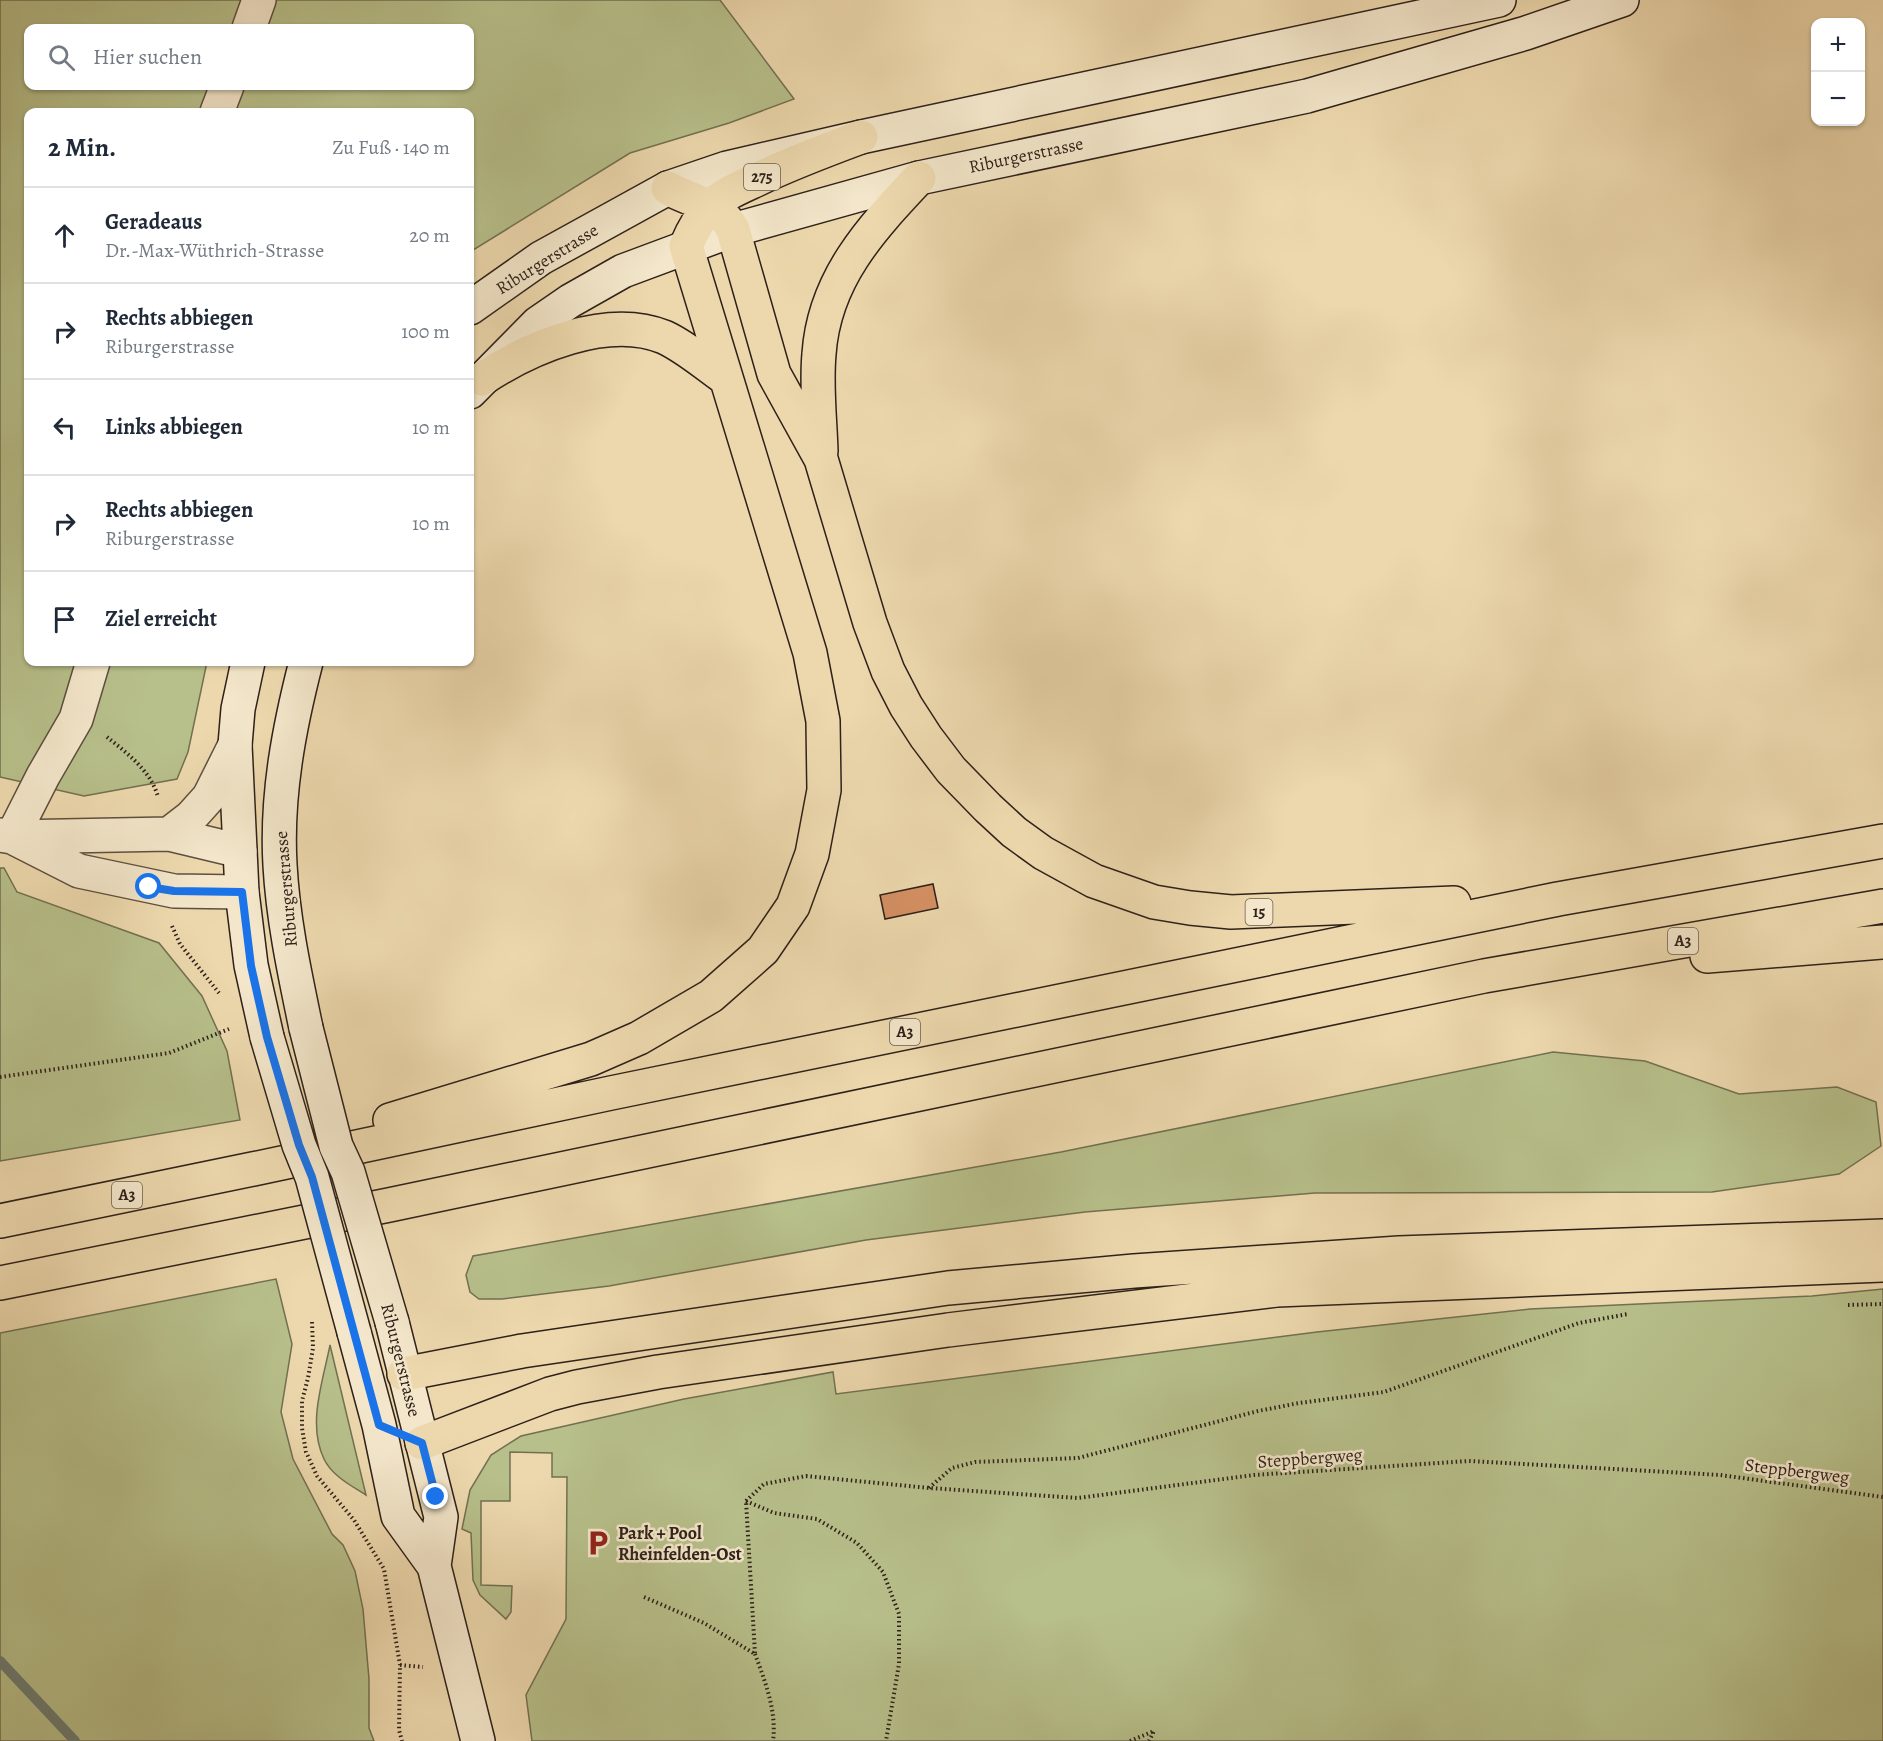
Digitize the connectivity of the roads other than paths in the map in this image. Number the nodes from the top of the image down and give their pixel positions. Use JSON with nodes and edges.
{"nodes":[{"id":1,"x":259,"y":0,"type":"edge"},
{"id":2,"x":1499,"y":0,"type":"edge"},
{"id":3,"x":1622,"y":0,"type":"edge"},
{"id":4,"x":250,"y":24,"type":"edge"},
{"id":5,"x":225,"y":90,"type":"edge"},
{"id":6,"x":219,"y":108,"type":"edge"},
{"id":7,"x":861,"y":137,"type":"junction"},
{"id":8,"x":919,"y":178,"type":"junction"},
{"id":9,"x":668,"y":188,"type":"junction"},
{"id":10,"x":711,"y":206,"type":"junction"},
{"id":11,"x":733,"y":230,"type":"junction"},
{"id":12,"x":686,"y":246,"type":"junction"},
{"id":13,"x":474,"y":305,"type":"edge"},
{"id":14,"x":725,"y":378,"type":"junction"},
{"id":15,"x":476,"y":385,"type":"edge"},
{"id":16,"x":822,"y":459,"type":"junction"},
{"id":17,"x":92,"y":666,"type":"edge"},
{"id":18,"x":247,"y":666,"type":"edge"},
{"id":19,"x":305,"y":666,"type":"edge"},
{"id":20,"x":235,"y":745,"type":"junction"},
{"id":21,"x":169,"y":834,"type":"junction"},
{"id":22,"x":6,"y":836,"type":"edge"},
{"id":23,"x":1883,"y":841,"type":"edge"},
{"id":24,"x":240,"y":851,"type":"junction"},
{"id":25,"x":280,"y":866,"type":"junction"},
{"id":26,"x":242,"y":892,"type":"junction"},
{"id":27,"x":1558,"y":898,"type":"junction"},
{"id":28,"x":1883,"y":906,"type":"edge"},
{"id":29,"x":1883,"y":942,"type":"edge"},
{"id":30,"x":1484,"y":976,"type":"junction"},
{"id":31,"x":253,"y":1169,"type":"junction"},
{"id":32,"x":0,"y":1221,"type":"edge"},
{"id":33,"x":1881,"y":1246,"type":"edge"},
{"id":34,"x":0,"y":1283,"type":"edge"},
{"id":35,"x":404,"y":1374,"type":"junction"},
{"id":36,"x":379,"y":1425,"type":"junction"},
{"id":37,"x":422,"y":1443,"type":"junction"},
{"id":38,"x":434,"y":1566,"type":"junction"},
{"id":39,"x":478,"y":1741,"type":"edge"}],
"edges":[{"from":1,"to":4,"type":"main road"},
{"from":2,"to":7,"type":"main road","name":"Riburgerstrasse","number":"275"},
{"from":3,"to":8,"type":"main road","name":"Riburgerstrasse","number":"275"},
{"from":5,"to":6,"type":"main road"},
{"from":7,"to":9,"type":"main road","name":"Riburgerstrasse","number":"275"},
{"from":7,"to":10,"type":"highway","number":"275"},
{"from":8,"to":11,"type":"main road","name":"Riburgerstrasse","number":"275"},
{"from":8,"to":16,"type":"highway"},
{"from":9,"to":10,"type":"highway"},
{"from":9,"to":13,"type":"main road","name":"Riburgerstrasse","number":"275"},
{"from":10,"to":11,"type":"highway"},
{"from":10,"to":12,"type":"highway","number":"275"},
{"from":11,"to":12,"type":"main road","name":"Riburgerstrasse","number":"275"},
{"from":11,"to":16,"type":"highway"},
{"from":12,"to":14,"type":"highway"},
{"from":12,"to":15,"type":"main road","name":"Riburgerstrasse","number":"275"},
{"from":14,"to":15,"type":"highway"},
{"from":14,"to":31,"type":"highway"},
{"from":16,"to":27,"type":"highway","number":"15"},
{"from":17,"to":22,"type":"main road"},
{"from":18,"to":20,"type":"main road","name":"Riburgerstrasse"},
{"from":19,"to":25,"type":"main road","name":"Riburgerstrasse"},
{"from":20,"to":21,"type":"main road"},
{"from":20,"to":24,"type":"main road","name":"Riburgerstrasse"},
{"from":21,"to":22,"type":"main road"},
{"from":21,"to":24,"type":"main road"},
{"from":22,"to":26,"type":"main road"},
{"from":23,"to":27,"type":"highway","number":"A3"},
{"from":24,"to":25,"type":"main road"},
{"from":24,"to":26,"type":"main road","name":"Riburgerstrasse"},
{"from":25,"to":26,"type":"main road"},
{"from":25,"to":35,"type":"main road","name":"Riburgerstrasse","bridge":true},
{"from":26,"to":36,"type":"main road","name":"Riburgerstrasse","bridge":true},
{"from":27,"to":31,"type":"highway","number":"A3"},
{"from":28,"to":30,"type":"highway","number":"A3"},
{"from":29,"to":30,"type":"highway"},
{"from":30,"to":34,"type":"highway","number":"A3"},
{"from":31,"to":32,"type":"highway","number":"A3"},
{"from":33,"to":35,"type":"highway"},
{"from":33,"to":37,"type":"highway"},
{"from":35,"to":36,"type":"main road"},
{"from":35,"to":37,"type":"main road","name":"Riburgerstrasse"},
{"from":36,"to":37,"type":"main road"},
{"from":36,"to":38,"type":"main road","name":"Riburgerstrasse"},
{"from":37,"to":38,"type":"main road","name":"Riburgerstrasse"},
{"from":38,"to":39,"type":"main road"}]}
